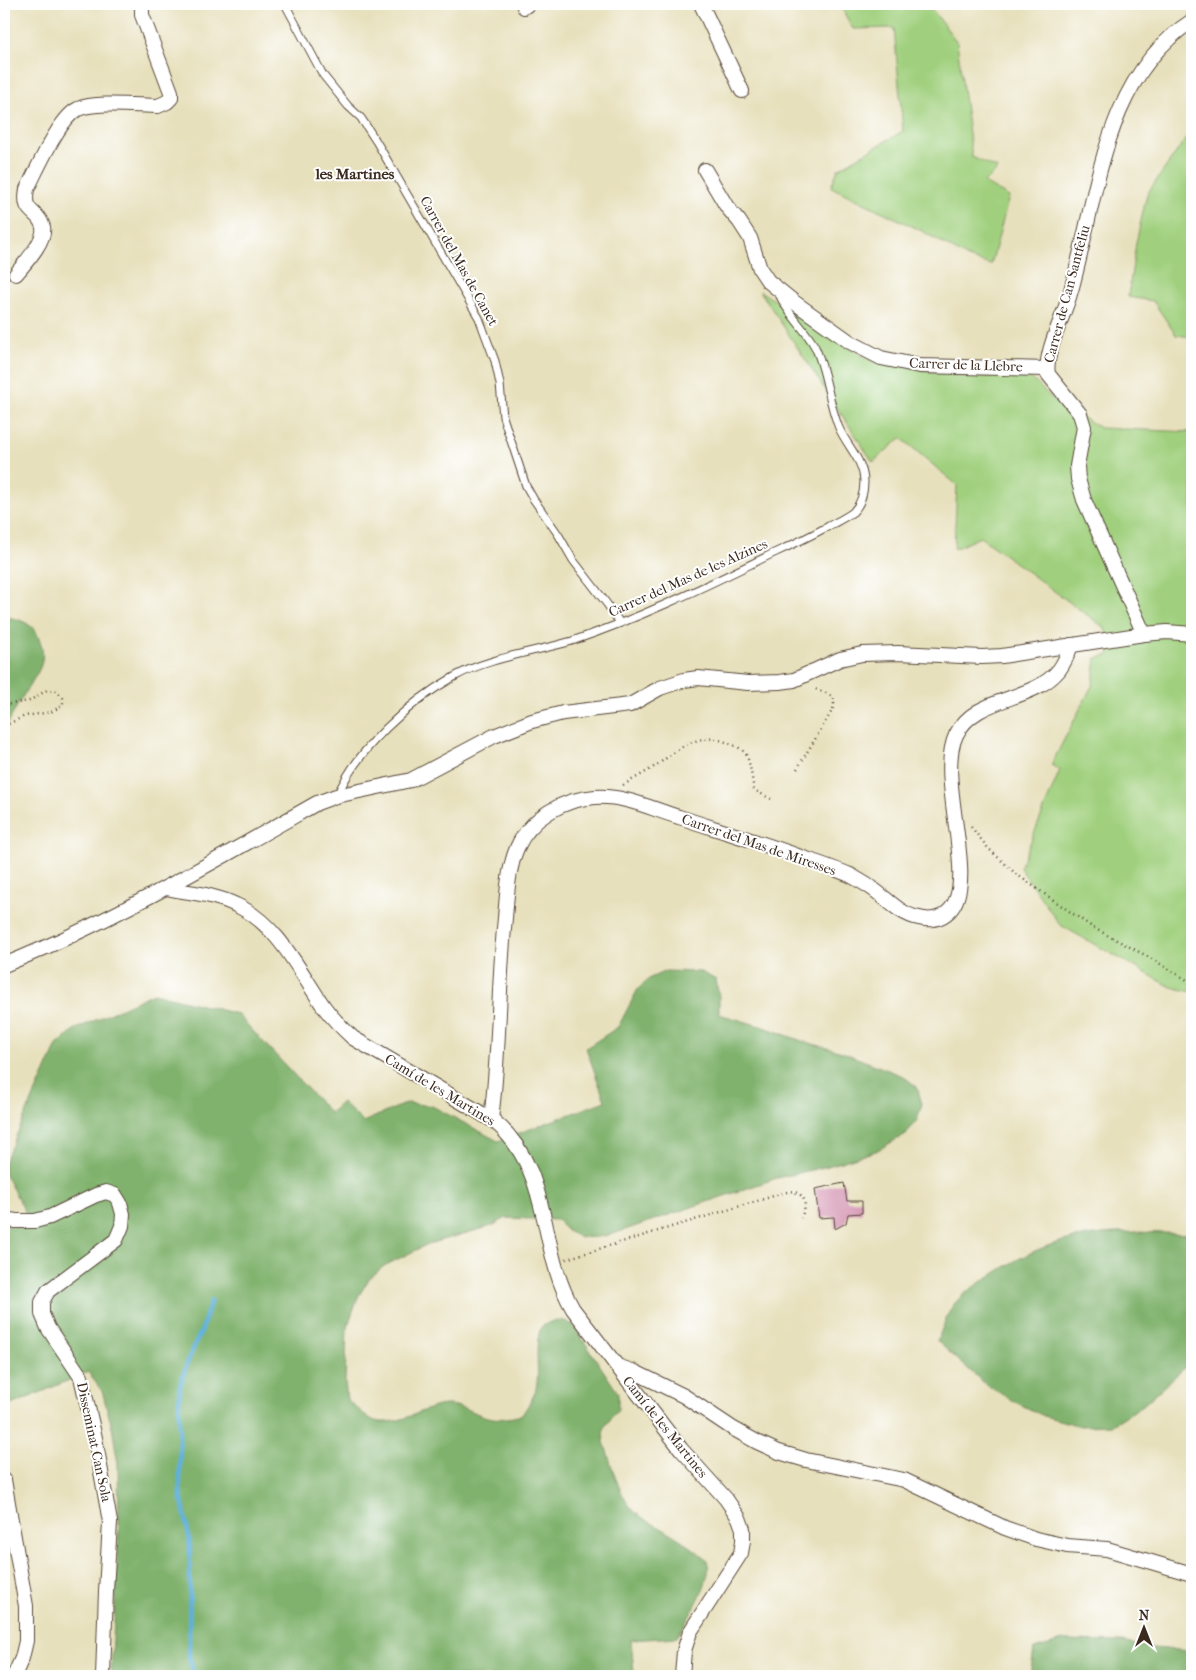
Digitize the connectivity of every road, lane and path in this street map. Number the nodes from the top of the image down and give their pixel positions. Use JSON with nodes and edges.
{"nodes":[{"id":1,"x":142,"y":4,"type":"edge"},
{"id":2,"x":284,"y":4,"type":"edge"},
{"id":3,"x":701,"y":4,"type":"edge"},
{"id":4,"x":1192,"y":20,"type":"edge"},
{"id":5,"x":742,"y":92,"type":"dead end"},
{"id":6,"x":705,"y":170,"type":"dead end"},
{"id":7,"x":16,"y":274,"type":"dead end"},
{"id":8,"x":777,"y":289,"type":"junction"},
{"id":9,"x":1047,"y":369,"type":"junction"},
{"id":10,"x":620,"y":623,"type":"junction"},
{"id":11,"x":1144,"y":634,"type":"junction"},
{"id":12,"x":1192,"y":634,"type":"edge"},
{"id":13,"x":1071,"y":645,"type":"junction"},
{"id":14,"x":808,"y":687,"type":"dead end"},
{"id":15,"x":4,"y":705,"type":"edge"},
{"id":16,"x":4,"y":726,"type":"edge"},
{"id":17,"x":797,"y":770,"type":"dead end"},
{"id":18,"x":336,"y":796,"type":"junction"},
{"id":19,"x":603,"y":797,"type":"junction"},
{"id":20,"x":771,"y":799,"type":"dead end"},
{"id":21,"x":954,"y":811,"type":"junction"},
{"id":22,"x":166,"y":888,"type":"junction"},
{"id":23,"x":4,"y":965,"type":"edge"},
{"id":24,"x":1192,"y":983,"type":"edge"},
{"id":25,"x":491,"y":1119,"type":"junction"},
{"id":26,"x":801,"y":1218,"type":"dead end"},
{"id":27,"x":4,"y":1220,"type":"edge"},
{"id":28,"x":555,"y":1262,"type":"junction"},
{"id":29,"x":616,"y":1366,"type":"junction"},
{"id":30,"x":4,"y":1480,"type":"edge"},
{"id":31,"x":1192,"y":1574,"type":"edge"},
{"id":32,"x":14,"y":1676,"type":"edge"},
{"id":33,"x":103,"y":1676,"type":"edge"},
{"id":34,"x":682,"y":1676,"type":"edge"}],
"edges":[{"from":1,"to":7,"type":"street"},
{"from":2,"to":10,"type":"lane","name":"Carrer del Mas de Canet"},
{"from":3,"to":5,"type":"street"},
{"from":4,"to":9,"type":"street","name":"Carrer de Can Santfeliu"},
{"from":6,"to":8,"type":"street","name":"Carrer de la Llebre"},
{"from":8,"to":9,"type":"street","name":"Carrer de la Llebre"},
{"from":8,"to":10,"type":"lane","name":"Carrer del Mas de les Alzines"},
{"from":9,"to":11,"type":"street","name":"Carrer de Can Santfeliu"},
{"from":10,"to":18,"type":"lane","name":"Carrer del Mas de les Alzines"},
{"from":11,"to":12,"type":"street"},
{"from":11,"to":13,"type":"street"},
{"from":13,"to":18,"type":"street"},
{"from":13,"to":21,"type":"street","name":"Carrer del Mas de Miresses"},
{"from":14,"to":17,"type":"path"},
{"from":15,"to":16,"type":"path"},
{"from":18,"to":22,"type":"street"},
{"from":19,"to":20,"type":"path"},
{"from":19,"to":21,"type":"street","name":"Carrer del Mas de Miresses"},
{"from":19,"to":25,"type":"street","name":"Carrer del Mas de Miresses"},
{"from":21,"to":24,"type":"path"},
{"from":22,"to":23,"type":"street"},
{"from":22,"to":25,"type":"street","name":"Camí de les Martines"},
{"from":25,"to":28,"type":"street","name":"Camí de les Martines"},
{"from":26,"to":28,"type":"path"},
{"from":27,"to":33,"type":"street","name":"Disseminat Can Sola"},
{"from":28,"to":29,"type":"street","name":"Camí de les Martines"},
{"from":29,"to":31,"type":"street"},
{"from":29,"to":34,"type":"street","name":"Camí de les Martines"},
{"from":30,"to":32,"type":"street"}]}
